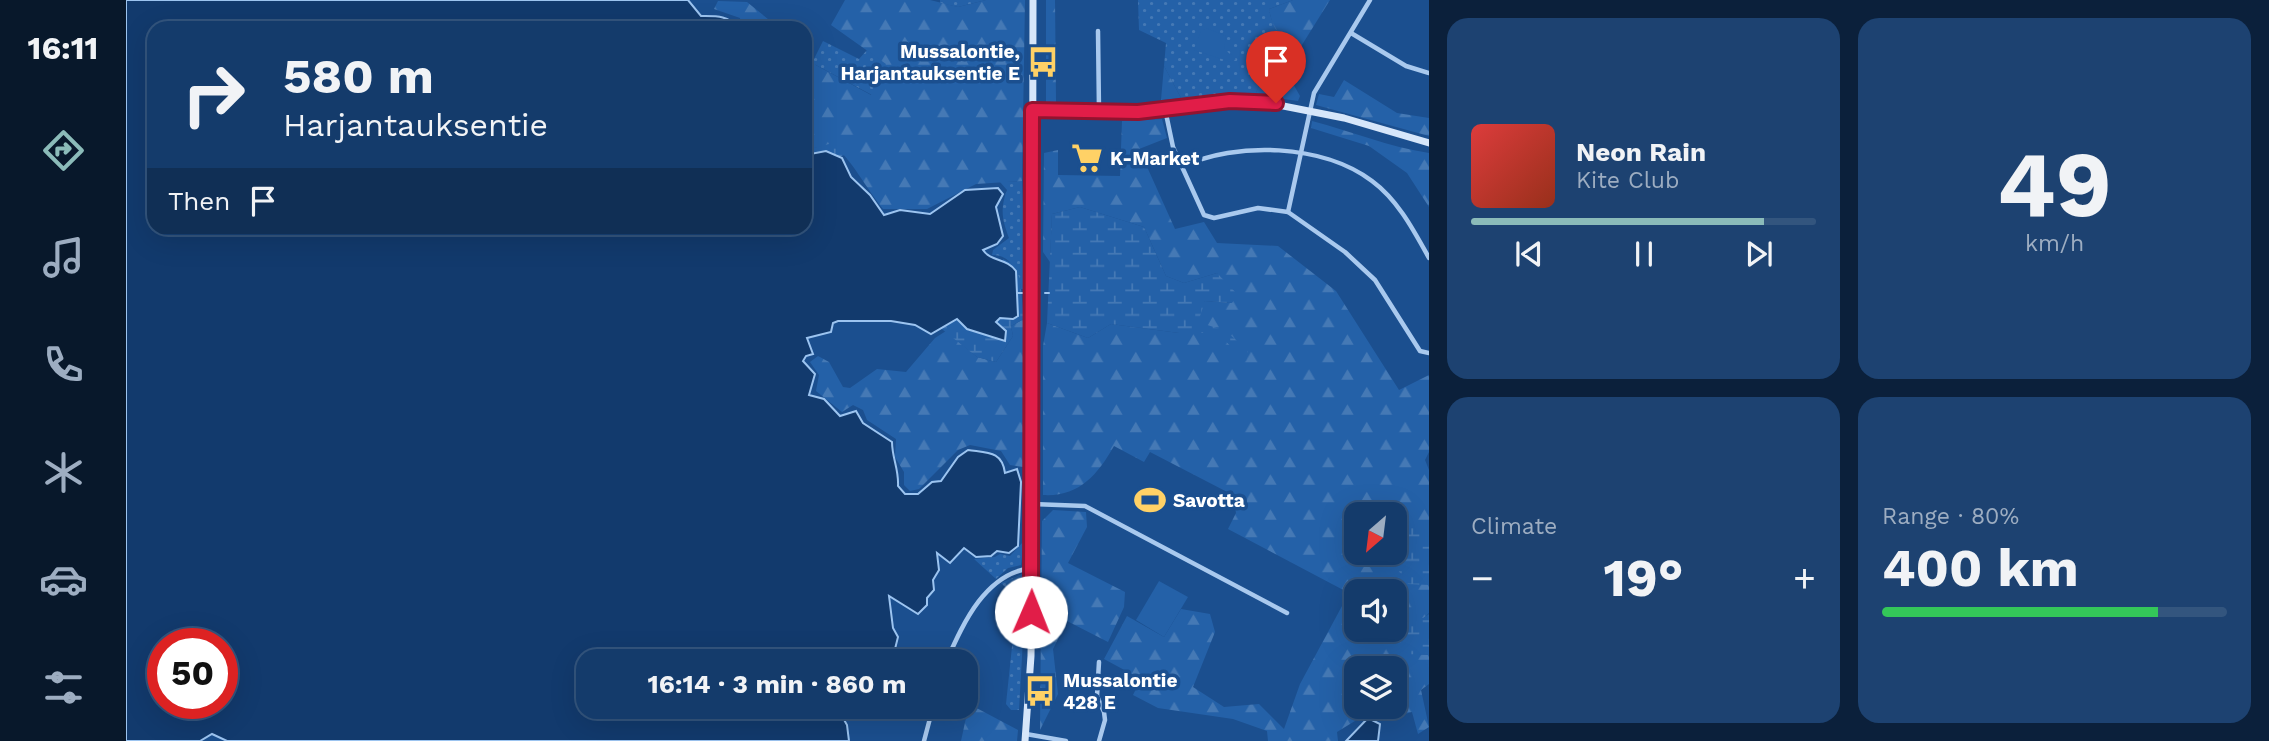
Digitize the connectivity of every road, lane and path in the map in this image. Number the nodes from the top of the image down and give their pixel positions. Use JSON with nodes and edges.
{"nodes":[{"id":1,"x":1033,"y":0,"type":"edge"},
{"id":2,"x":1370,"y":0,"type":"edge"},
{"id":3,"x":1098,"y":31,"type":"dead end"},
{"id":4,"x":1350,"y":33,"type":"junction"},
{"id":5,"x":1429,"y":73,"type":"edge"},
{"id":6,"x":1165,"y":109,"type":"junction"},
{"id":7,"x":1032,"y":110,"type":"junction"},
{"id":8,"x":1310,"y":110,"type":"junction"},
{"id":9,"x":1098,"y":111,"type":"junction"},
{"id":10,"x":1429,"y":143,"type":"edge"},
{"id":11,"x":1301,"y":155,"type":"junction"},
{"id":12,"x":1182,"y":167,"type":"junction"},
{"id":13,"x":1288,"y":212,"type":"junction"},
{"id":14,"x":1429,"y":258,"type":"edge"},
{"id":15,"x":1429,"y":353,"type":"edge"},
{"id":16,"x":1032,"y":504,"type":"junction"},
{"id":17,"x":1032,"y":568,"type":"junction"},
{"id":18,"x":1287,"y":613,"type":"dead end"},
{"id":19,"x":952,"y":649,"type":"edge"},
{"id":20,"x":1099,"y":662,"type":"dead end"},
{"id":21,"x":930,"y":719,"type":"edge"},
{"id":22,"x":1025,"y":738,"type":"edge"},
{"id":23,"x":924,"y":741,"type":"edge"},
{"id":24,"x":1066,"y":741,"type":"edge"},
{"id":25,"x":1099,"y":741,"type":"edge"}],
"edges":[{"from":1,"to":7,"type":"main road"},
{"from":2,"to":4,"type":"street"},
{"from":3,"to":9,"type":"street"},
{"from":4,"to":5,"type":"street"},
{"from":4,"to":8,"type":"street"},
{"from":6,"to":8,"type":"main road"},
{"from":6,"to":9,"type":"main road"},
{"from":6,"to":12,"type":"street"},
{"from":7,"to":9,"type":"main road"},
{"from":7,"to":16,"type":"main road"},
{"from":8,"to":10,"type":"main road"},
{"from":8,"to":11,"type":"street"},
{"from":11,"to":12,"type":"street"},
{"from":11,"to":13,"type":"street"},
{"from":11,"to":14,"type":"street"},
{"from":12,"to":13,"type":"street"},
{"from":13,"to":15,"type":"street"},
{"from":16,"to":17,"type":"main road"},
{"from":16,"to":18,"type":"street"},
{"from":17,"to":19,"type":"street"},
{"from":17,"to":22,"type":"main road"},
{"from":20,"to":25,"type":"street"},
{"from":21,"to":23,"type":"street"},
{"from":22,"to":24,"type":"street"}]}
